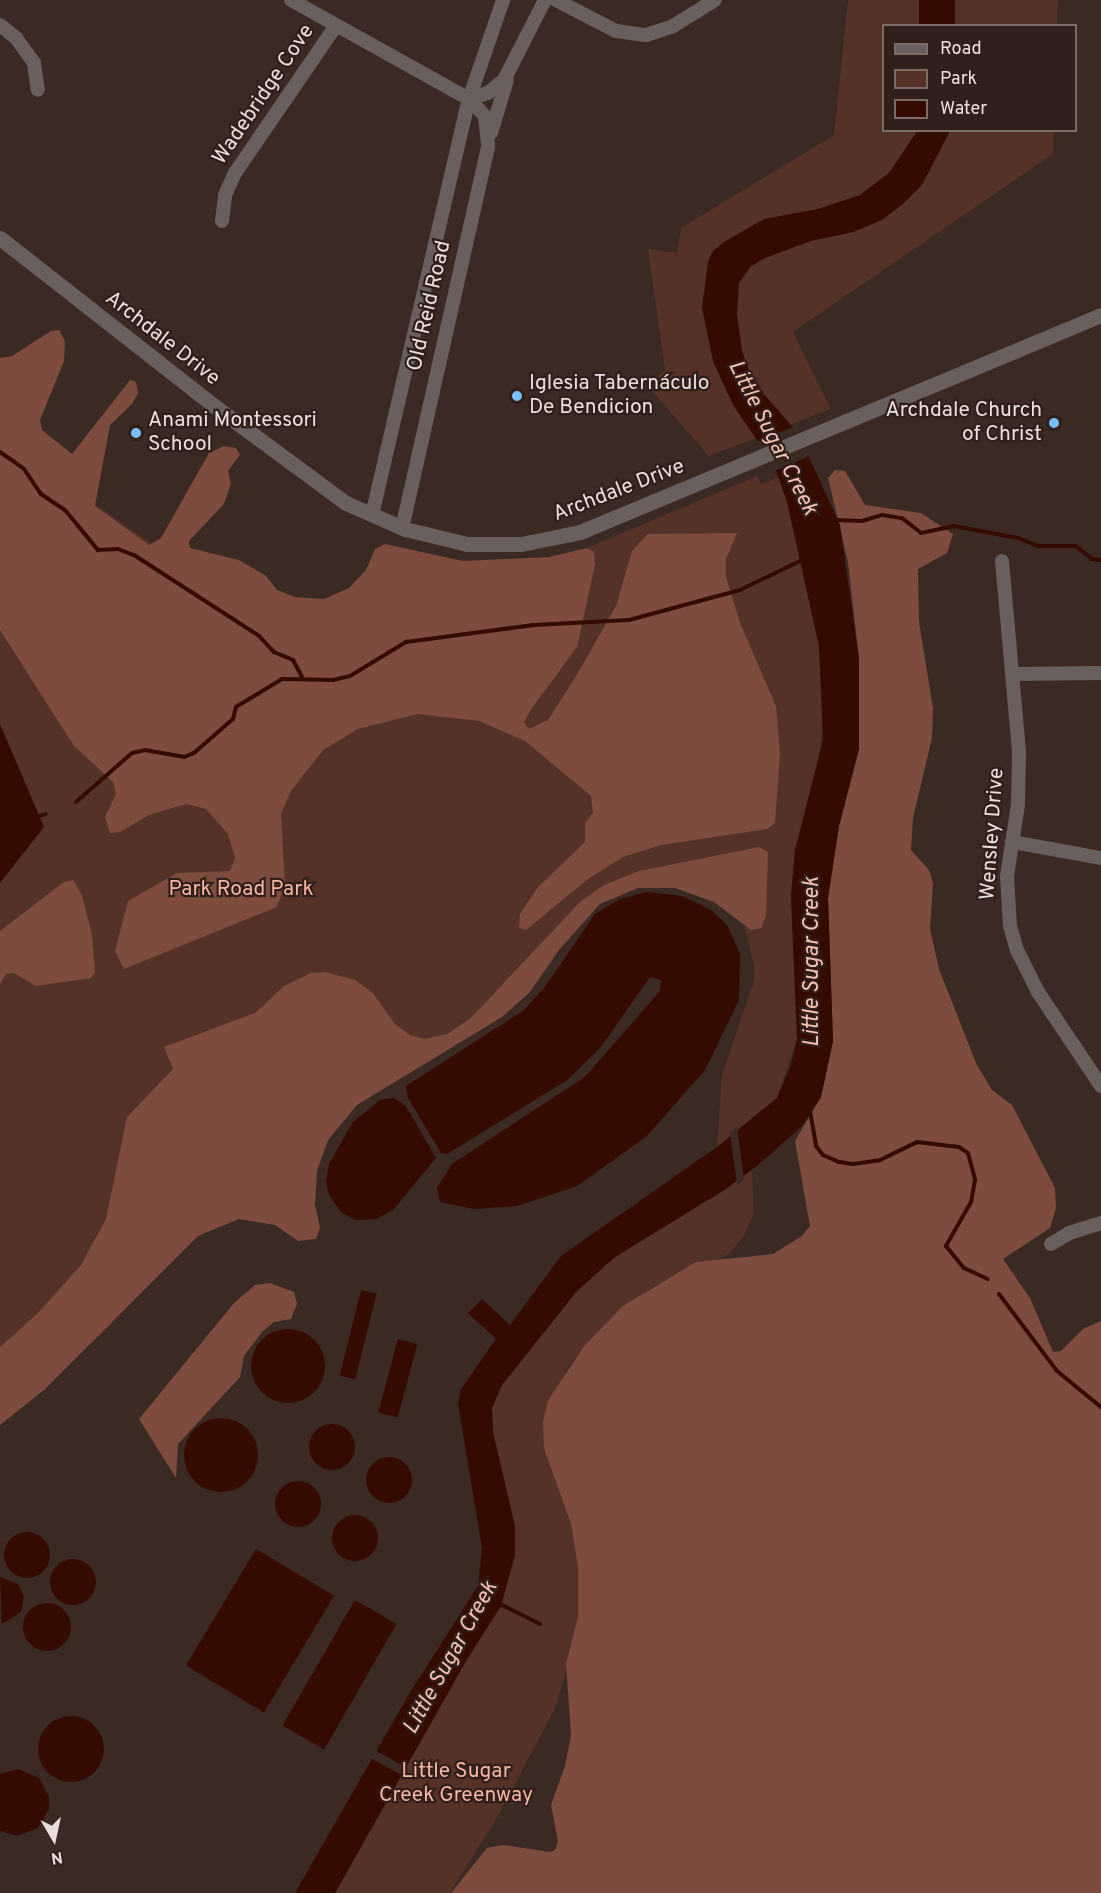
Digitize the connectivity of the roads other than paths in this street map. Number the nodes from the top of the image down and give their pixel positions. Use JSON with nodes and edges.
{"nodes":[{"id":1,"x":291,"y":0,"type":"edge"},
{"id":2,"x":503,"y":0,"type":"edge"},
{"id":3,"x":545,"y":0,"type":"edge"},
{"id":4,"x":556,"y":0,"type":"edge"},
{"id":5,"x":715,"y":0,"type":"edge"},
{"id":6,"x":0,"y":25,"type":"edge"},
{"id":7,"x":335,"y":27,"type":"junction"},
{"id":8,"x":510,"y":72,"type":"junction"},
{"id":9,"x":38,"y":90,"type":"dead end"},
{"id":10,"x":469,"y":99,"type":"junction"},
{"id":11,"x":488,"y":147,"type":"junction"},
{"id":12,"x":222,"y":221,"type":"dead end"},
{"id":13,"x":0,"y":238,"type":"edge"},
{"id":14,"x":1101,"y":315,"type":"edge"},
{"id":15,"x":372,"y":515,"type":"junction"},
{"id":16,"x":402,"y":528,"type":"junction"},
{"id":17,"x":1002,"y":561,"type":"dead end"},
{"id":18,"x":1101,"y":673,"type":"edge"},
{"id":19,"x":1013,"y":674,"type":"junction"},
{"id":20,"x":1012,"y":842,"type":"junction"},
{"id":21,"x":1101,"y":858,"type":"edge"},
{"id":22,"x":1101,"y":1086,"type":"edge"},
{"id":23,"x":1101,"y":1223,"type":"edge"},
{"id":24,"x":1050,"y":1244,"type":"dead end"}],
"edges":[{"from":1,"to":7,"type":"street","name":"Old Reid Road"},
{"from":2,"to":10,"type":"street"},
{"from":3,"to":8,"type":"street"},
{"from":4,"to":5,"type":"street"},
{"from":6,"to":9,"type":"street"},
{"from":7,"to":10,"type":"street","name":"Old Reid Road"},
{"from":7,"to":12,"type":"street","name":"Wadebridge Cove"},
{"from":8,"to":10,"type":"street"},
{"from":8,"to":11,"type":"street"},
{"from":10,"to":11,"type":"street","name":"Old Reid Road"},
{"from":10,"to":15,"type":"street","name":"Old Reid Road"},
{"from":11,"to":16,"type":"street","name":"Old Reid Road"},
{"from":13,"to":15,"type":"street","name":"Archdale Drive"},
{"from":14,"to":16,"type":"street","name":"Archdale Drive"},
{"from":15,"to":16,"type":"street","name":"Archdale Drive"},
{"from":17,"to":19,"type":"street","name":"Wensley Drive"},
{"from":18,"to":19,"type":"street"},
{"from":19,"to":20,"type":"street","name":"Wensley Drive"},
{"from":20,"to":21,"type":"street"},
{"from":20,"to":22,"type":"street","name":"Wensley Drive"},
{"from":23,"to":24,"type":"street"}]}
